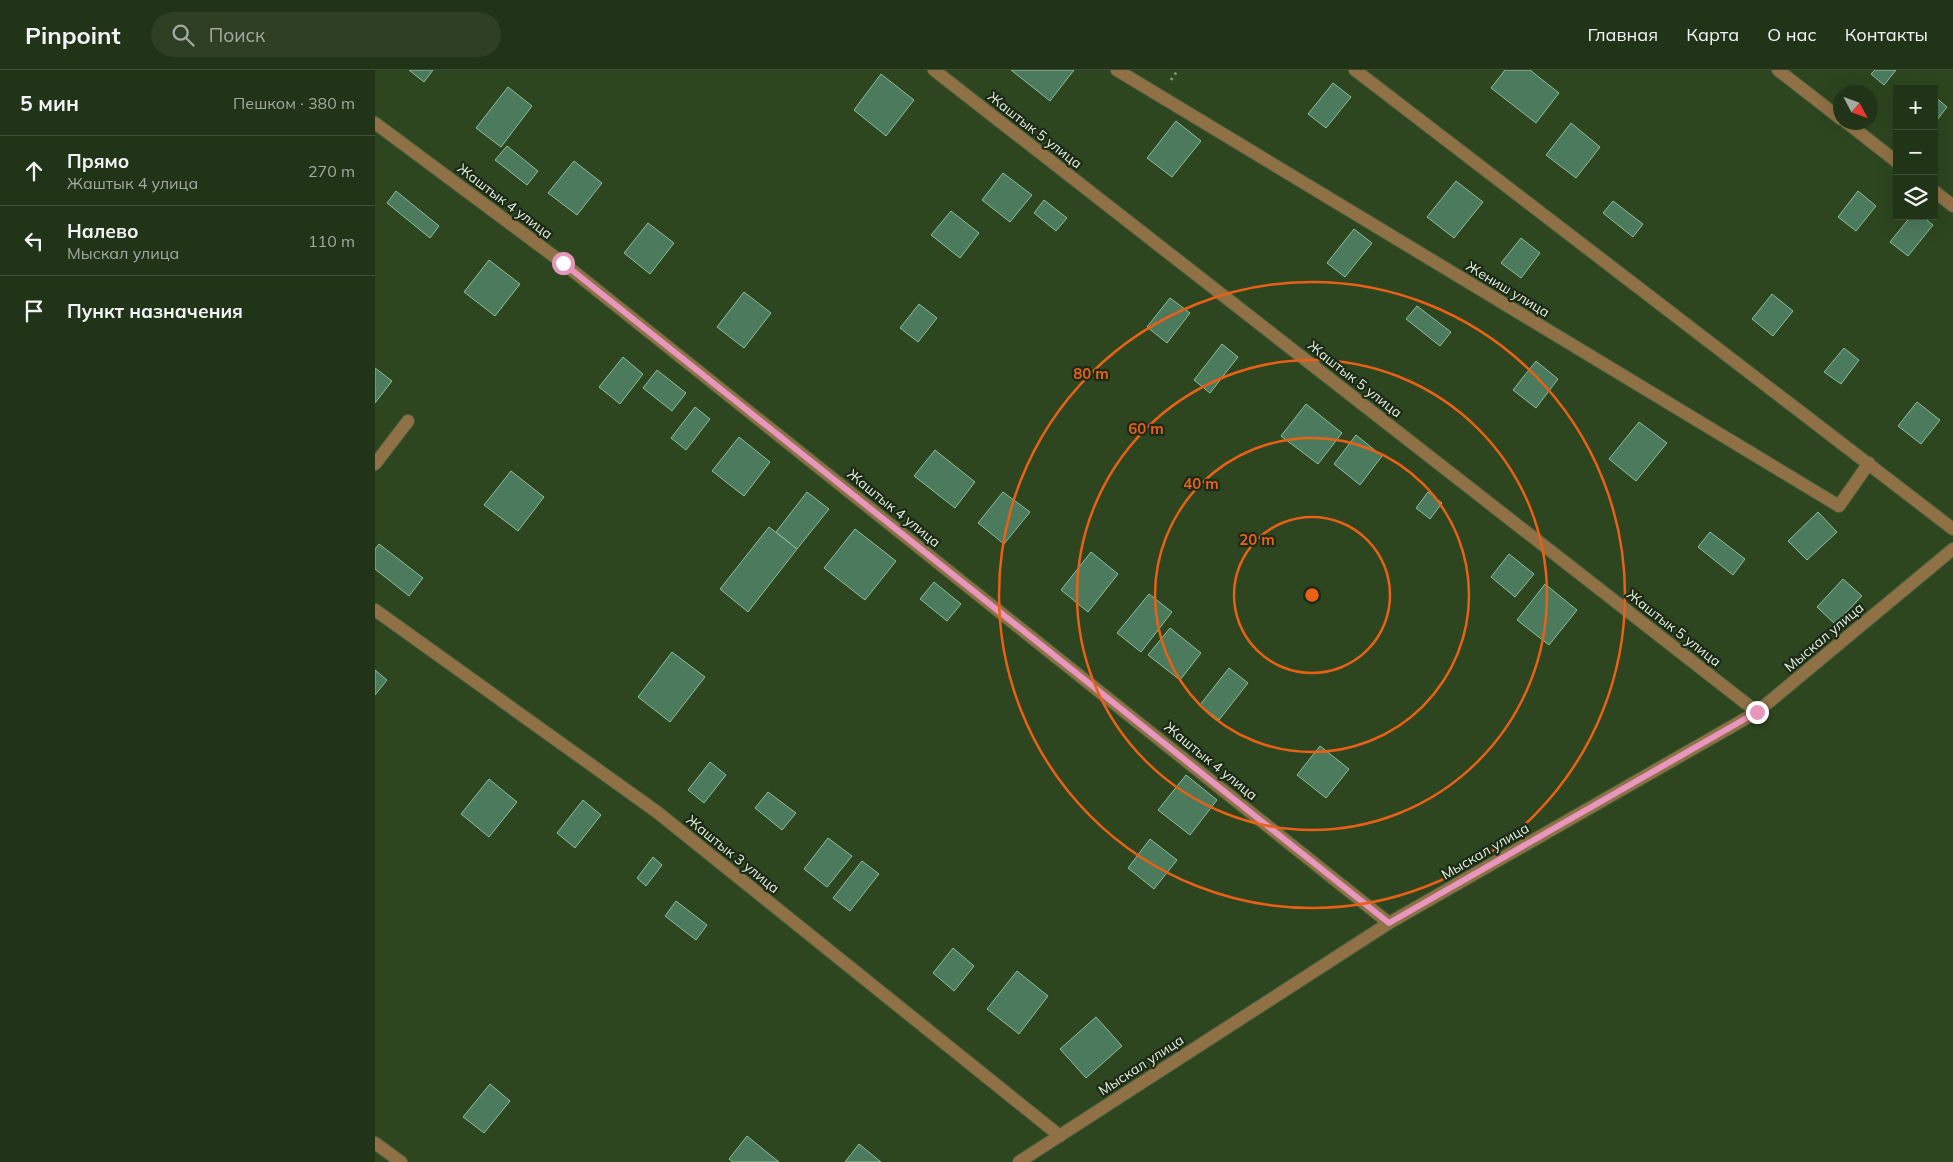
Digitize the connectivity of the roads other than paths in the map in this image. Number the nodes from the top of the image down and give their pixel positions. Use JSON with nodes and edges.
{"nodes":[{"id":1,"x":934,"y":70,"type":"edge"},
{"id":2,"x":1117,"y":70,"type":"edge"},
{"id":3,"x":1355,"y":70,"type":"edge"},
{"id":4,"x":1778,"y":70,"type":"edge"},
{"id":5,"x":1833,"y":112,"type":"edge"},
{"id":6,"x":375,"y":123,"type":"edge"},
{"id":7,"x":1856,"y":130,"type":"edge"},
{"id":8,"x":1893,"y":159,"type":"edge"},
{"id":9,"x":1938,"y":194,"type":"edge"},
{"id":10,"x":1953,"y":206,"type":"edge"},
{"id":11,"x":408,"y":420,"type":"dead end"},
{"id":12,"x":1869,"y":463,"type":"junction"},
{"id":13,"x":375,"y":464,"type":"edge"},
{"id":14,"x":1953,"y":529,"type":"edge"},
{"id":15,"x":1953,"y":550,"type":"edge"},
{"id":16,"x":375,"y":610,"type":"edge"},
{"id":17,"x":1757,"y":712,"type":"junction"},
{"id":18,"x":1389,"y":923,"type":"junction"},
{"id":19,"x":1060,"y":1136,"type":"junction"},
{"id":20,"x":375,"y":1143,"type":"edge"},
{"id":21,"x":401,"y":1162,"type":"edge"},
{"id":22,"x":1019,"y":1162,"type":"edge"}],
"edges":[{"from":1,"to":17,"type":"street","name":"Жаштык 5 улица"},
{"from":2,"to":12,"type":"street","name":"Жениш улица"},
{"from":3,"to":12,"type":"street"},
{"from":4,"to":5,"type":"street"},
{"from":6,"to":18,"type":"street","name":"Жаштык 4 улица"},
{"from":7,"to":8,"type":"street"},
{"from":9,"to":10,"type":"street"},
{"from":11,"to":13,"type":"street"},
{"from":12,"to":14,"type":"street"},
{"from":15,"to":17,"type":"street","name":"Мыскал улица"},
{"from":16,"to":19,"type":"street","name":"Жаштык 3 улица"},
{"from":17,"to":18,"type":"street","name":"Мыскал улица"},
{"from":18,"to":19,"type":"street","name":"Мыскал улица"},
{"from":19,"to":22,"type":"street","name":"Мыскал улица"},
{"from":20,"to":21,"type":"street"}]}
